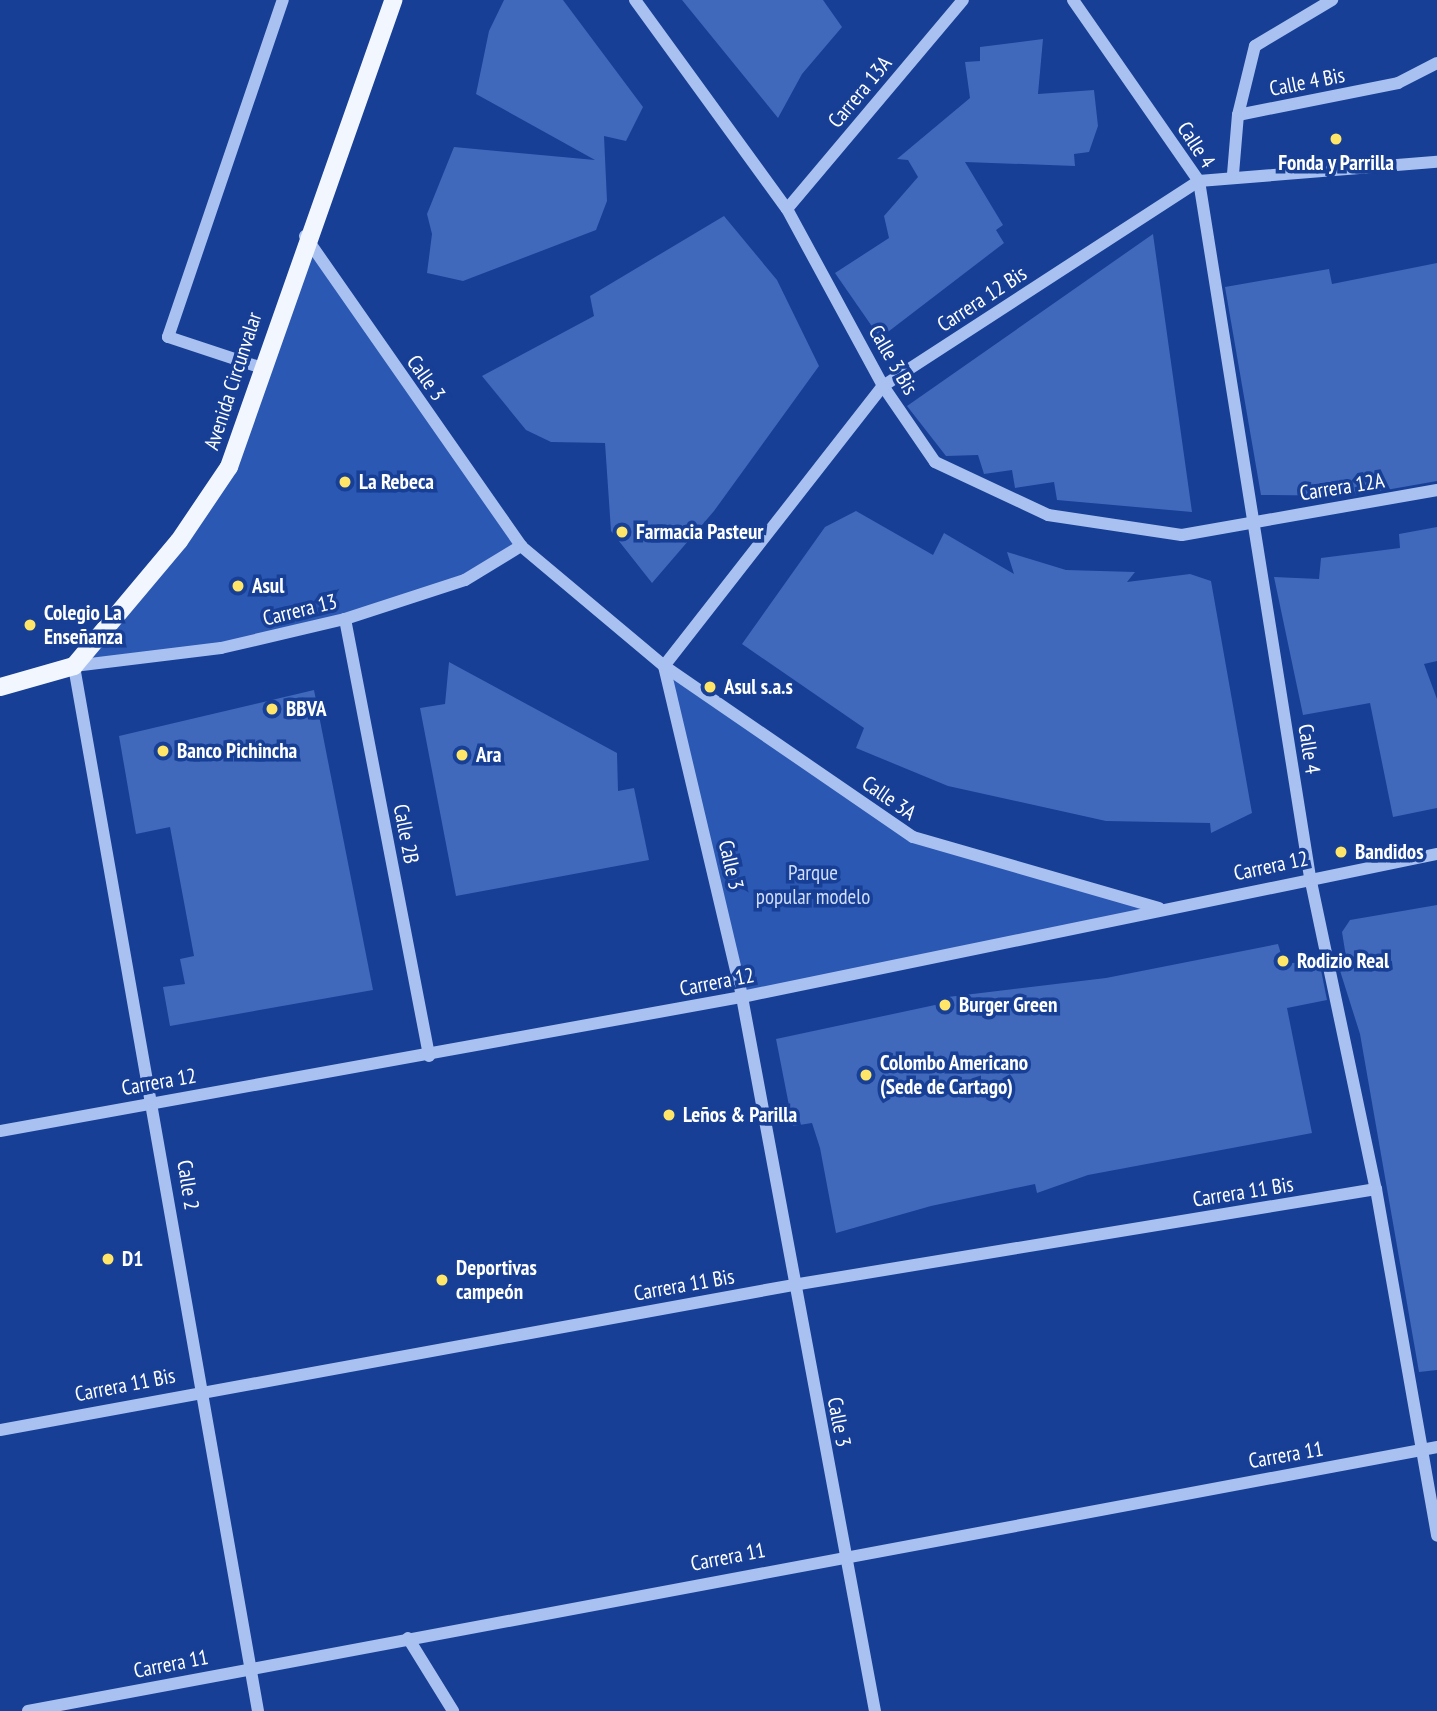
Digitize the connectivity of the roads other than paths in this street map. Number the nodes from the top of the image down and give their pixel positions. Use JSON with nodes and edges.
{"nodes":[{"id":1,"x":283,"y":0,"type":"edge"},
{"id":2,"x":393,"y":0,"type":"edge"},
{"id":3,"x":635,"y":0,"type":"edge"},
{"id":4,"x":963,"y":0,"type":"edge"},
{"id":5,"x":1073,"y":0,"type":"edge"},
{"id":6,"x":1332,"y":0,"type":"edge"},
{"id":7,"x":1437,"y":63,"type":"edge"},
{"id":8,"x":1238,"y":115,"type":"junction"},
{"id":9,"x":1437,"y":162,"type":"edge"},
{"id":10,"x":1233,"y":174,"type":"junction"},
{"id":11,"x":1199,"y":181,"type":"junction"},
{"id":12,"x":787,"y":209,"type":"junction"},
{"id":13,"x":305,"y":236,"type":"junction"},
{"id":14,"x":262,"y":368,"type":"junction"},
{"id":15,"x":883,"y":386,"type":"junction"},
{"id":16,"x":1437,"y":490,"type":"edge"},
{"id":17,"x":1253,"y":521,"type":"junction"},
{"id":18,"x":521,"y":546,"type":"junction"},
{"id":19,"x":345,"y":619,"type":"junction"},
{"id":20,"x":80,"y":660,"type":"junction"},
{"id":21,"x":664,"y":666,"type":"junction"},
{"id":22,"x":0,"y":687,"type":"edge"},
{"id":23,"x":1437,"y":854,"type":"edge"},
{"id":24,"x":1310,"y":877,"type":"junction"},
{"id":25,"x":1162,"y":909,"type":"junction"},
{"id":26,"x":742,"y":997,"type":"junction"},
{"id":27,"x":429,"y":1056,"type":"junction"},
{"id":28,"x":154,"y":1102,"type":"junction"},
{"id":29,"x":0,"y":1131,"type":"edge"},
{"id":30,"x":1376,"y":1189,"type":"junction"},
{"id":31,"x":793,"y":1285,"type":"junction"},
{"id":32,"x":202,"y":1389,"type":"junction"},
{"id":33,"x":0,"y":1430,"type":"edge"},
{"id":34,"x":1437,"y":1447,"type":"edge"},
{"id":35,"x":1419,"y":1451,"type":"junction"},
{"id":36,"x":1437,"y":1536,"type":"edge"},
{"id":37,"x":845,"y":1554,"type":"junction"},
{"id":38,"x":408,"y":1638,"type":"junction"},
{"id":39,"x":250,"y":1668,"type":"junction"},
{"id":40,"x":28,"y":1711,"type":"edge"},
{"id":41,"x":258,"y":1711,"type":"edge"},
{"id":42,"x":453,"y":1711,"type":"edge"},
{"id":43,"x":875,"y":1711,"type":"edge"}],
"edges":[{"from":1,"to":14,"type":"street"},
{"from":2,"to":13,"type":"main road","name":"Avenida Circunvalar"},
{"from":3,"to":12,"type":"street","name":"Calle 3 Bis"},
{"from":4,"to":12,"type":"street","name":"Carrera 13A"},
{"from":5,"to":11,"type":"street","name":"Calle 4"},
{"from":6,"to":8,"type":"street"},
{"from":7,"to":8,"type":"street","name":"Calle 4 Bis"},
{"from":8,"to":10,"type":"street"},
{"from":9,"to":10,"type":"street","name":"Carrera 12 Bis"},
{"from":10,"to":11,"type":"street","name":"Carrera 12 Bis"},
{"from":11,"to":15,"type":"street","name":"Carrera 12 Bis"},
{"from":11,"to":17,"type":"street","name":"Calle 4"},
{"from":12,"to":15,"type":"street","name":"Calle 3 Bis"},
{"from":13,"to":14,"type":"main road","name":"Avenida Circunvalar"},
{"from":13,"to":18,"type":"street","name":"Calle 3"},
{"from":14,"to":20,"type":"main road","name":"Avenida Circunvalar"},
{"from":15,"to":17,"type":"street","name":"Calle 3 Bis"},
{"from":15,"to":21,"type":"street","name":"Carrera 12 Bis"},
{"from":16,"to":17,"type":"street","name":"Carrera 12A"},
{"from":17,"to":24,"type":"street","name":"Calle 4"},
{"from":18,"to":19,"type":"street","name":"Carrera 13"},
{"from":18,"to":21,"type":"street","name":"Calle 3"},
{"from":19,"to":20,"type":"street","name":"Carrera 13"},
{"from":19,"to":27,"type":"street","name":"Calle 2B"},
{"from":20,"to":22,"type":"main road"},
{"from":20,"to":28,"type":"street","name":"Calle 2"},
{"from":21,"to":25,"type":"street","name":"Calle 3A"},
{"from":21,"to":26,"type":"street","name":"Calle 3"},
{"from":23,"to":24,"type":"street","name":"Carrera 12"},
{"from":24,"to":25,"type":"street","name":"Carrera 12"},
{"from":24,"to":30,"type":"street","name":"Calle 4"},
{"from":25,"to":26,"type":"street","name":"Carrera 12"},
{"from":26,"to":27,"type":"street","name":"Carrera 12"},
{"from":26,"to":31,"type":"street","name":"Calle 3"},
{"from":27,"to":28,"type":"street","name":"Carrera 12"},
{"from":28,"to":29,"type":"street","name":"Carrera 12"},
{"from":28,"to":32,"type":"street","name":"Calle 2"},
{"from":30,"to":31,"type":"street","name":"Carrera 11 Bis"},
{"from":30,"to":35,"type":"street","name":"Calle 4"},
{"from":31,"to":32,"type":"street","name":"Carrera 11 Bis"},
{"from":31,"to":37,"type":"street","name":"Calle 3"},
{"from":32,"to":33,"type":"street","name":"Carrera 11 Bis"},
{"from":32,"to":39,"type":"street","name":"Calle 2"},
{"from":34,"to":35,"type":"street","name":"Carrera 11"},
{"from":35,"to":36,"type":"street","name":"Calle 4"},
{"from":35,"to":37,"type":"street","name":"Carrera 11"},
{"from":37,"to":38,"type":"street","name":"Carrera 11"},
{"from":37,"to":43,"type":"street","name":"Calle 3"},
{"from":38,"to":39,"type":"street","name":"Carrera 11"},
{"from":38,"to":42,"type":"street"},
{"from":39,"to":40,"type":"street","name":"Carrera 11"},
{"from":39,"to":41,"type":"street","name":"Calle 2"}]}
